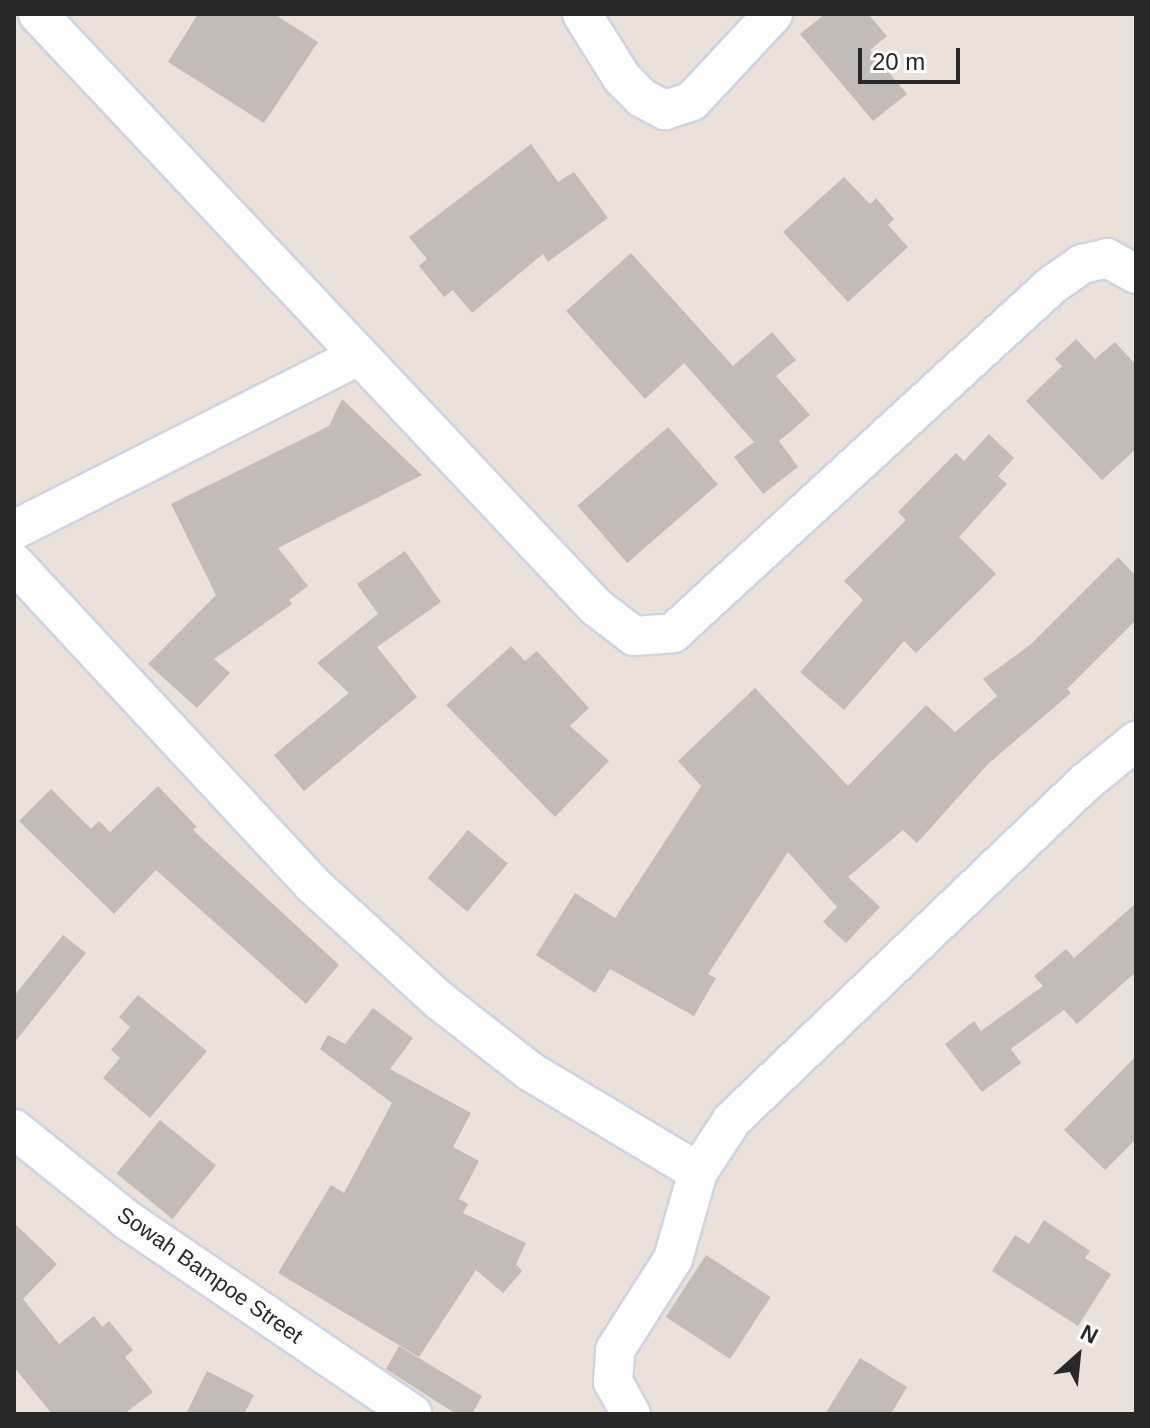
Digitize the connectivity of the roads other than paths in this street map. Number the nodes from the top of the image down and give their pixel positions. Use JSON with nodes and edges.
{"nodes":[{"id":1,"x":38,"y":14,"type":"edge"},
{"id":2,"x":582,"y":14,"type":"edge"},
{"id":3,"x":773,"y":14,"type":"edge"},
{"id":4,"x":1136,"y":274,"type":"edge"},
{"id":5,"x":356,"y":357,"type":"junction"},
{"id":6,"x":14,"y":530,"type":"edge"},
{"id":7,"x":18,"y":576,"type":"edge"},
{"id":8,"x":1136,"y":741,"type":"edge"},
{"id":9,"x":14,"y":1129,"type":"edge"},
{"id":10,"x":698,"y":1172,"type":"junction"},
{"id":11,"x":412,"y":1414,"type":"edge"},
{"id":12,"x":631,"y":1414,"type":"edge"}],
"edges":[{"from":1,"to":5,"type":"street"},
{"from":2,"to":3,"type":"street"},
{"from":4,"to":5,"type":"street"},
{"from":5,"to":6,"type":"street"},
{"from":7,"to":10,"type":"street"},
{"from":8,"to":10,"type":"street"},
{"from":9,"to":11,"type":"street","name":"Sowah Bampoe Street"},
{"from":10,"to":12,"type":"street"}]}
